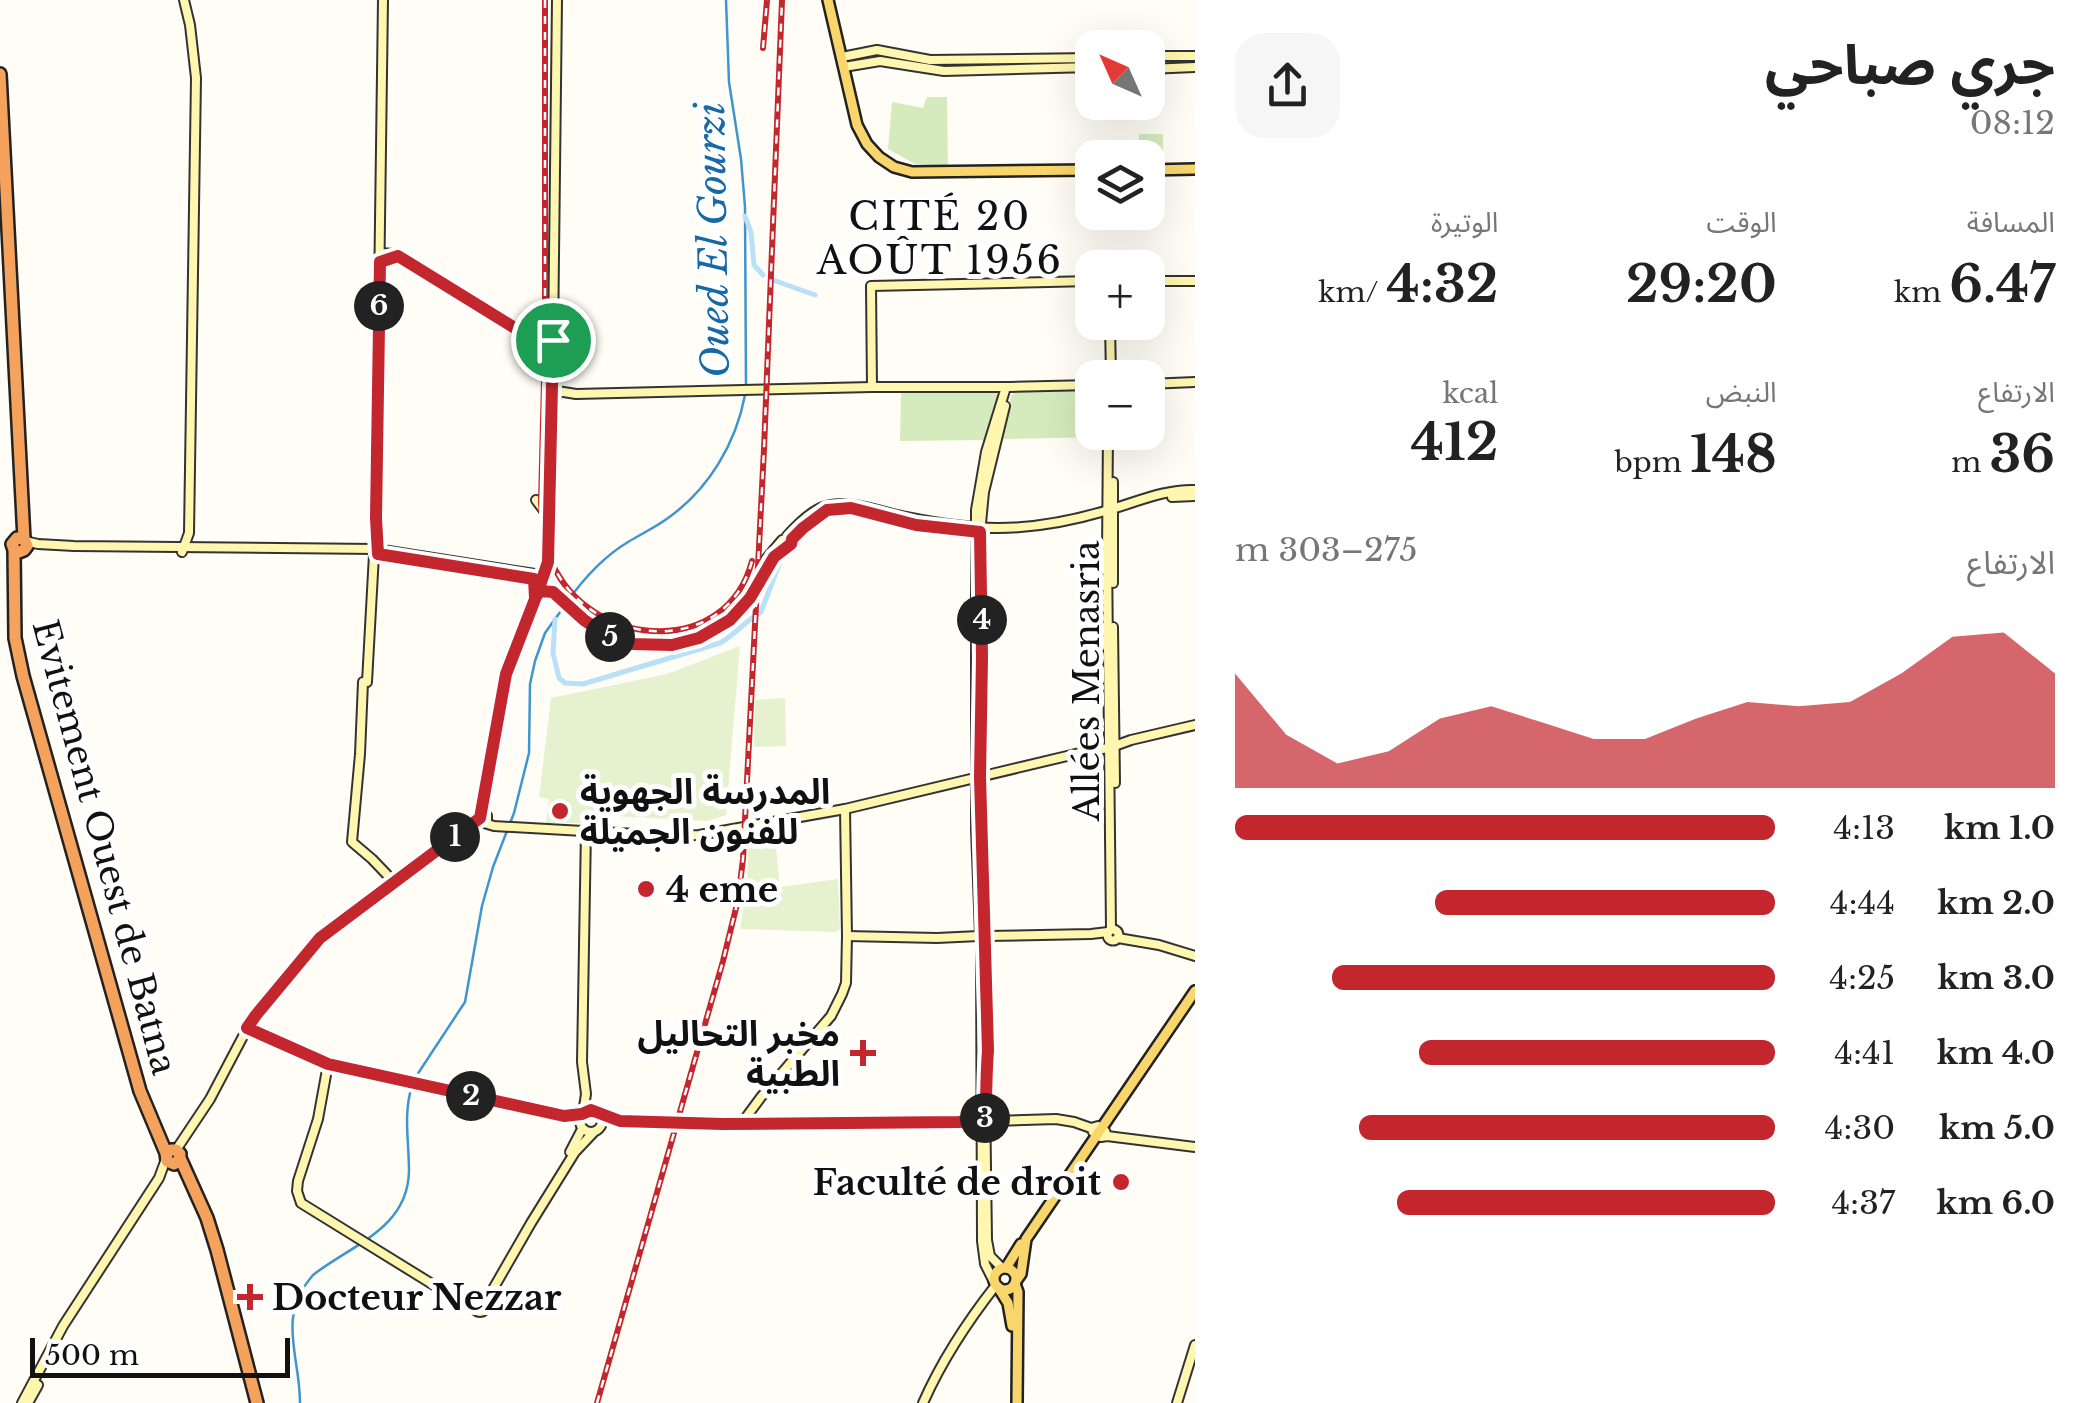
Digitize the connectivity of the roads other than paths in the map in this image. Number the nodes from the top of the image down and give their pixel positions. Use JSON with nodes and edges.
{"nodes":[{"id":1,"x":184,"y":0,"type":"edge"},
{"id":2,"x":382,"y":0,"type":"edge"},
{"id":3,"x":558,"y":0,"type":"edge"},
{"id":4,"x":828,"y":0,"type":"edge"},
{"id":5,"x":557,"y":16,"type":"junction"},
{"id":6,"x":566,"y":28,"type":"dead end"},
{"id":7,"x":1165,"y":56,"type":"edge"},
{"id":8,"x":1195,"y":56,"type":"edge"},
{"id":9,"x":1075,"y":58,"type":"edge"},
{"id":10,"x":843,"y":62,"type":"junction"},
{"id":11,"x":1075,"y":68,"type":"edge"},
{"id":12,"x":1195,"y":68,"type":"edge"},
{"id":13,"x":1165,"y":69,"type":"edge"},
{"id":14,"x":0,"y":74,"type":"edge"},
{"id":15,"x":2,"y":141,"type":"edge"},
{"id":16,"x":1075,"y":170,"type":"edge"},
{"id":17,"x":1165,"y":170,"type":"edge"},
{"id":18,"x":1195,"y":170,"type":"edge"},
{"id":19,"x":0,"y":178,"type":"edge"},
{"id":20,"x":380,"y":237,"type":"junction"},
{"id":21,"x":394,"y":255,"type":"junction"},
{"id":22,"x":380,"y":257,"type":"junction"},
{"id":23,"x":1165,"y":281,"type":"edge"},
{"id":24,"x":1195,"y":281,"type":"edge"},
{"id":25,"x":1075,"y":282,"type":"edge"},
{"id":26,"x":535,"y":342,"type":"junction"},
{"id":27,"x":553,"y":343,"type":"junction"},
{"id":28,"x":553,"y":360,"type":"junction"},
{"id":29,"x":554,"y":375,"type":"junction"},
{"id":30,"x":1195,"y":382,"type":"edge"},
{"id":31,"x":1165,"y":383,"type":"edge"},
{"id":32,"x":1075,"y":385,"type":"edge"},
{"id":33,"x":872,"y":387,"type":"junction"},
{"id":34,"x":1008,"y":387,"type":"junction"},
{"id":35,"x":13,"y":394,"type":"junction"},
{"id":36,"x":570,"y":394,"type":"junction"},
{"id":37,"x":378,"y":396,"type":"junction"},
{"id":38,"x":554,"y":399,"type":"junction"},
{"id":39,"x":389,"y":410,"type":"dead end"},
{"id":40,"x":1110,"y":450,"type":"edge"},
{"id":41,"x":1195,"y":493,"type":"edge"},
{"id":42,"x":536,"y":500,"type":"dead end"},
{"id":43,"x":1110,"y":514,"type":"junction"},
{"id":44,"x":376,"y":518,"type":"junction"},
{"id":45,"x":550,"y":519,"type":"junction"},
{"id":46,"x":978,"y":529,"type":"junction"},
{"id":47,"x":375,"y":532,"type":"junction"},
{"id":48,"x":15,"y":544,"type":"edge"},
{"id":49,"x":189,"y":544,"type":"junction"},
{"id":50,"x":359,"y":550,"type":"junction"},
{"id":51,"x":376,"y":552,"type":"junction"},
{"id":52,"x":539,"y":577,"type":"junction"},
{"id":53,"x":557,"y":593,"type":"junction"},
{"id":54,"x":536,"y":596,"type":"junction"},
{"id":55,"x":1195,"y":724,"type":"edge"},
{"id":56,"x":1112,"y":745,"type":"junction"},
{"id":57,"x":978,"y":778,"type":"junction"},
{"id":58,"x":845,"y":810,"type":"junction"},
{"id":59,"x":484,"y":819,"type":"junction"},
{"id":60,"x":586,"y":830,"type":"junction"},
{"id":61,"x":395,"y":883,"type":"junction"},
{"id":62,"x":1113,"y":933,"type":"junction"},
{"id":63,"x":848,"y":936,"type":"junction"},
{"id":64,"x":982,"y":937,"type":"junction"},
{"id":65,"x":1192,"y":956,"type":"edge"},
{"id":66,"x":1195,"y":988,"type":"edge"},
{"id":67,"x":247,"y":1028,"type":"junction"},
{"id":68,"x":328,"y":1064,"type":"junction"},
{"id":69,"x":586,"y":1094,"type":"junction"},
{"id":70,"x":598,"y":1113,"type":"junction"},
{"id":71,"x":582,"y":1120,"type":"junction"},
{"id":72,"x":747,"y":1120,"type":"junction"},
{"id":73,"x":620,"y":1121,"type":"junction"},
{"id":74,"x":983,"y":1121,"type":"junction"},
{"id":75,"x":597,"y":1131,"type":"junction"},
{"id":76,"x":1098,"y":1131,"type":"junction"},
{"id":77,"x":1195,"y":1147,"type":"edge"},
{"id":78,"x":173,"y":1156,"type":"junction"},
{"id":79,"x":1004,"y":1268,"type":"junction"},
{"id":80,"x":1016,"y":1282,"type":"junction"},
{"id":81,"x":996,"y":1285,"type":"junction"},
{"id":82,"x":477,"y":1301,"type":"junction"},
{"id":83,"x":1195,"y":1345,"type":"edge"},
{"id":84,"x":25,"y":1403,"type":"edge"},
{"id":85,"x":254,"y":1403,"type":"edge"},
{"id":86,"x":922,"y":1403,"type":"edge"},
{"id":87,"x":1016,"y":1403,"type":"edge"},
{"id":88,"x":1178,"y":1403,"type":"edge"}],
"edges":[{"from":1,"to":49,"type":"main road"},
{"from":2,"to":20,"type":"main road"},
{"from":3,"to":5,"type":"main road"},
{"from":4,"to":10,"type":"main road"},
{"from":5,"to":6,"type":"main road"},
{"from":5,"to":27,"type":"main road"},
{"from":7,"to":8,"type":"main road"},
{"from":9,"to":10,"type":"main road"},
{"from":10,"to":11,"type":"main road"},
{"from":10,"to":16,"type":"main road"},
{"from":12,"to":13,"type":"main road"},
{"from":14,"to":15,"type":"highway","name":"Evitement Ouest de Batna"},
{"from":15,"to":35,"type":"highway","name":"Evitement Ouest de Batna"},
{"from":17,"to":18,"type":"main road"},
{"from":19,"to":35,"type":"highway","name":"Evitement Ouest de Batna"},
{"from":20,"to":21,"type":"main road"},
{"from":20,"to":22,"type":"main road"},
{"from":21,"to":22,"type":"main road"},
{"from":21,"to":26,"type":"main road"},
{"from":22,"to":37,"type":"main road"},
{"from":23,"to":24,"type":"main road"},
{"from":25,"to":33,"type":"main road"},
{"from":26,"to":27,"type":"main road"},
{"from":26,"to":28,"type":"main road"},
{"from":27,"to":28,"type":"main road"},
{"from":28,"to":29,"type":"main road"},
{"from":29,"to":36,"type":"main road"},
{"from":29,"to":38,"type":"main road"},
{"from":30,"to":31,"type":"main road"},
{"from":32,"to":34,"type":"main road"},
{"from":33,"to":34,"type":"main road"},
{"from":33,"to":36,"type":"main road"},
{"from":34,"to":46,"type":"main road"},
{"from":35,"to":48,"type":"highway","name":"Evitement Ouest de Batna"},
{"from":36,"to":38,"type":"main road"},
{"from":36,"to":38,"type":"main road"},
{"from":37,"to":39,"type":"main road"},
{"from":37,"to":44,"type":"main road"},
{"from":38,"to":45,"type":"main road"},
{"from":40,"to":43,"type":"main road","name":"Allées Menasria"},
{"from":41,"to":43,"type":"main road"},
{"from":42,"to":45,"type":"main road"},
{"from":43,"to":46,"type":"main road"},
{"from":43,"to":56,"type":"main road","name":"Allées Menasria"},
{"from":44,"to":47,"type":"main road"},
{"from":44,"to":51,"type":"main road"},
{"from":45,"to":52,"type":"main road"},
{"from":46,"to":53,"type":"main road"},
{"from":46,"to":57,"type":"main road"},
{"from":47,"to":50,"type":"main road"},
{"from":47,"to":51,"type":"main road"},
{"from":48,"to":49,"type":"main road"},
{"from":48,"to":78,"type":"highway","name":"Evitement Ouest de Batna"},
{"from":49,"to":50,"type":"main road"},
{"from":49,"to":51,"type":"main road"},
{"from":50,"to":51,"type":"main road"},
{"from":51,"to":52,"type":"main road"},
{"from":51,"to":61,"type":"main road"},
{"from":52,"to":53,"type":"main road"},
{"from":52,"to":54,"type":"main road"},
{"from":53,"to":54,"type":"main road"},
{"from":54,"to":59,"type":"main road"},
{"from":55,"to":56,"type":"main road"},
{"from":56,"to":57,"type":"main road"},
{"from":56,"to":62,"type":"main road","name":"Allées Menasria"},
{"from":57,"to":58,"type":"main road"},
{"from":57,"to":64,"type":"main road"},
{"from":58,"to":60,"type":"main road"},
{"from":58,"to":63,"type":"main road"},
{"from":59,"to":60,"type":"main road"},
{"from":59,"to":61,"type":"main road"},
{"from":60,"to":69,"type":"main road"},
{"from":61,"to":67,"type":"main road"},
{"from":62,"to":64,"type":"main road"},
{"from":62,"to":65,"type":"main road"},
{"from":63,"to":64,"type":"main road"},
{"from":63,"to":72,"type":"main road"},
{"from":64,"to":74,"type":"main road"},
{"from":66,"to":76,"type":"main road"},
{"from":67,"to":68,"type":"main road"},
{"from":67,"to":78,"type":"main road"},
{"from":68,"to":71,"type":"main road"},
{"from":68,"to":82,"type":"main road"},
{"from":69,"to":70,"type":"main road"},
{"from":69,"to":71,"type":"main road"},
{"from":70,"to":71,"type":"main road"},
{"from":70,"to":73,"type":"main road"},
{"from":70,"to":75,"type":"main road"},
{"from":71,"to":75,"type":"main road"},
{"from":71,"to":82,"type":"main road"},
{"from":72,"to":73,"type":"main road","bridge":true},
{"from":72,"to":74,"type":"main road"},
{"from":73,"to":75,"type":"main road"},
{"from":74,"to":76,"type":"main road"},
{"from":74,"to":79,"type":"main road"},
{"from":74,"to":81,"type":"main road"},
{"from":75,"to":82,"type":"main road"},
{"from":76,"to":77,"type":"main road"},
{"from":76,"to":79,"type":"main road"},
{"from":76,"to":80,"type":"main road"},
{"from":78,"to":84,"type":"main road"},
{"from":78,"to":85,"type":"highway","name":"Evitement Ouest de Batna"},
{"from":79,"to":80,"type":"main road"},
{"from":79,"to":81,"type":"main road"},
{"from":80,"to":81,"type":"main road"},
{"from":80,"to":87,"type":"main road"},
{"from":81,"to":86,"type":"main road"},
{"from":81,"to":87,"type":"main road"},
{"from":83,"to":88,"type":"main road"}]}
